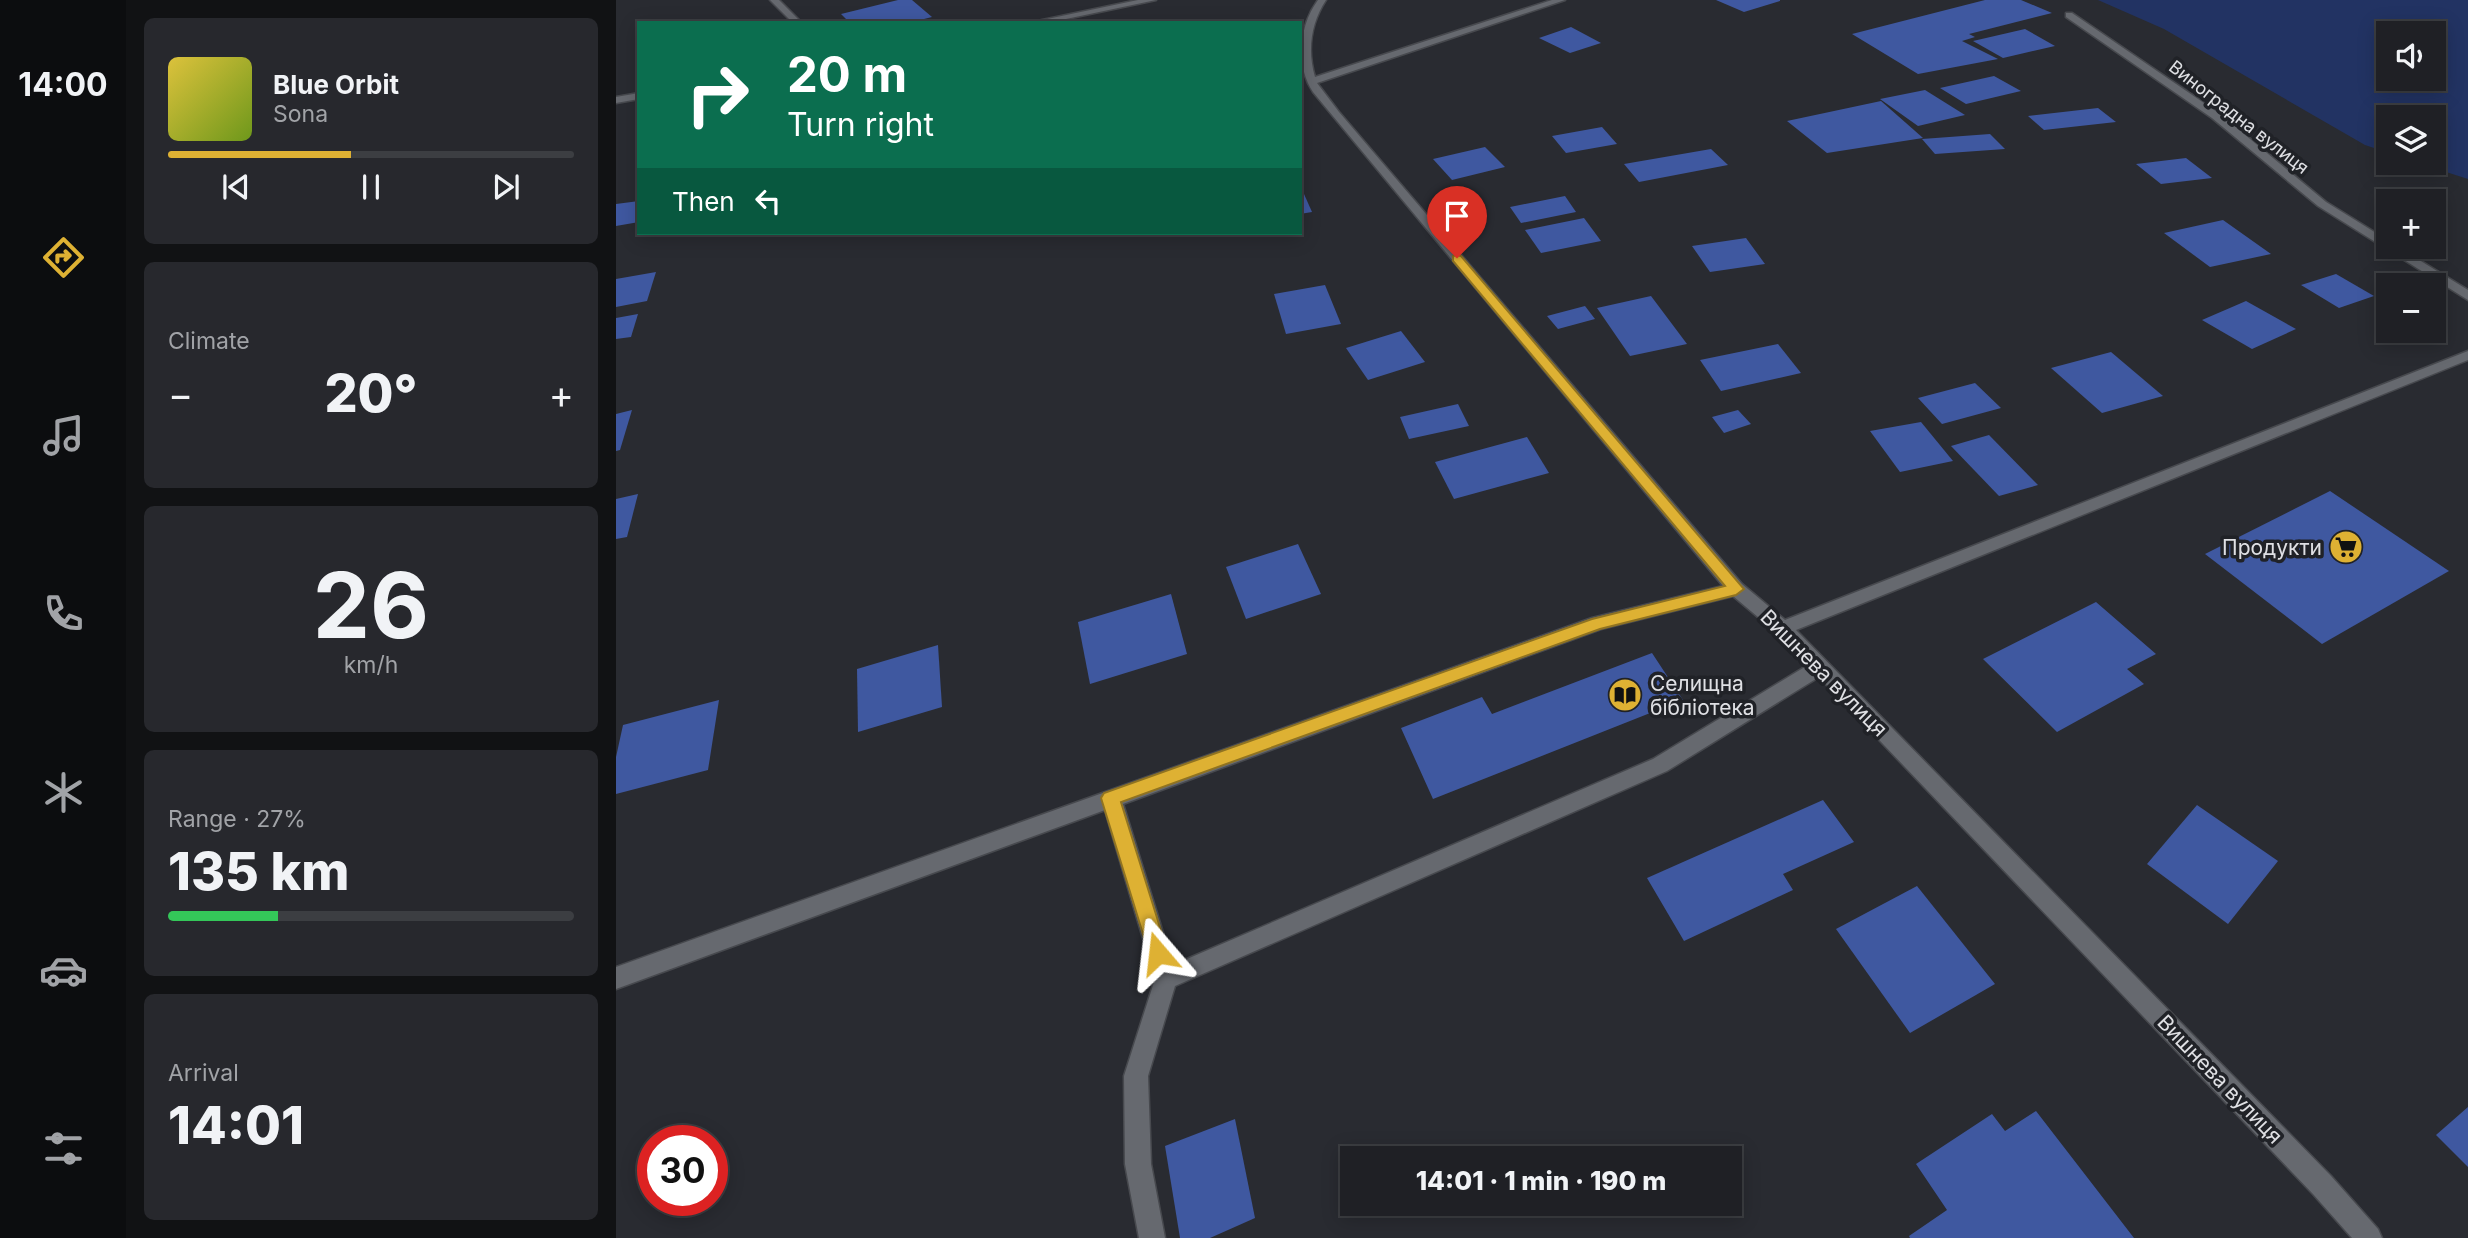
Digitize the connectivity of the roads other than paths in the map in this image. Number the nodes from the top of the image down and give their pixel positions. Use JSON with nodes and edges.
{"nodes":[{"id":1,"x":774,"y":0,"type":"edge"},
{"id":2,"x":1152,"y":0,"type":"edge"},
{"id":3,"x":1322,"y":0,"type":"edge"},
{"id":4,"x":1561,"y":0,"type":"edge"},
{"id":5,"x":2070,"y":15,"type":"dead end"},
{"id":6,"x":797,"y":21,"type":"edge"},
{"id":7,"x":1042,"y":21,"type":"edge"},
{"id":8,"x":1312,"y":81,"type":"junction"},
{"id":9,"x":637,"y":96,"type":"edge"},
{"id":10,"x":616,"y":100,"type":"edge"},
{"id":11,"x":2376,"y":238,"type":"edge"},
{"id":12,"x":2410,"y":259,"type":"edge"},
{"id":13,"x":2468,"y":296,"type":"edge"},
{"id":14,"x":2468,"y":355,"type":"edge"},
{"id":15,"x":1736,"y":589,"type":"junction"},
{"id":16,"x":1783,"y":628,"type":"junction"},
{"id":17,"x":1820,"y":667,"type":"junction"},
{"id":18,"x":1111,"y":798,"type":"junction"},
{"id":19,"x":616,"y":978,"type":"edge"},
{"id":20,"x":1166,"y":979,"type":"junction"},
{"id":21,"x":1152,"y":1238,"type":"edge"},
{"id":22,"x":2369,"y":1238,"type":"edge"}],
"edges":[{"from":1,"to":6,"type":"street"},
{"from":2,"to":7,"type":"street"},
{"from":3,"to":8,"type":"street","name":"Вишнева вулиця"},
{"from":4,"to":8,"type":"street"},
{"from":5,"to":11,"type":"street","name":"Виноградна вулиця"},
{"from":8,"to":15,"type":"street","name":"Вишнева вулиця"},
{"from":9,"to":10,"type":"street"},
{"from":12,"to":13,"type":"street","name":"Виноградна вулиця"},
{"from":14,"to":16,"type":"street"},
{"from":15,"to":16,"type":"street","name":"Вишнева вулиця"},
{"from":15,"to":18,"type":"street"},
{"from":16,"to":17,"type":"street","name":"Вишнева вулиця"},
{"from":17,"to":20,"type":"street"},
{"from":17,"to":22,"type":"street","name":"Вишнева вулиця"},
{"from":18,"to":19,"type":"street"},
{"from":18,"to":20,"type":"street"},
{"from":20,"to":21,"type":"street"}]}
